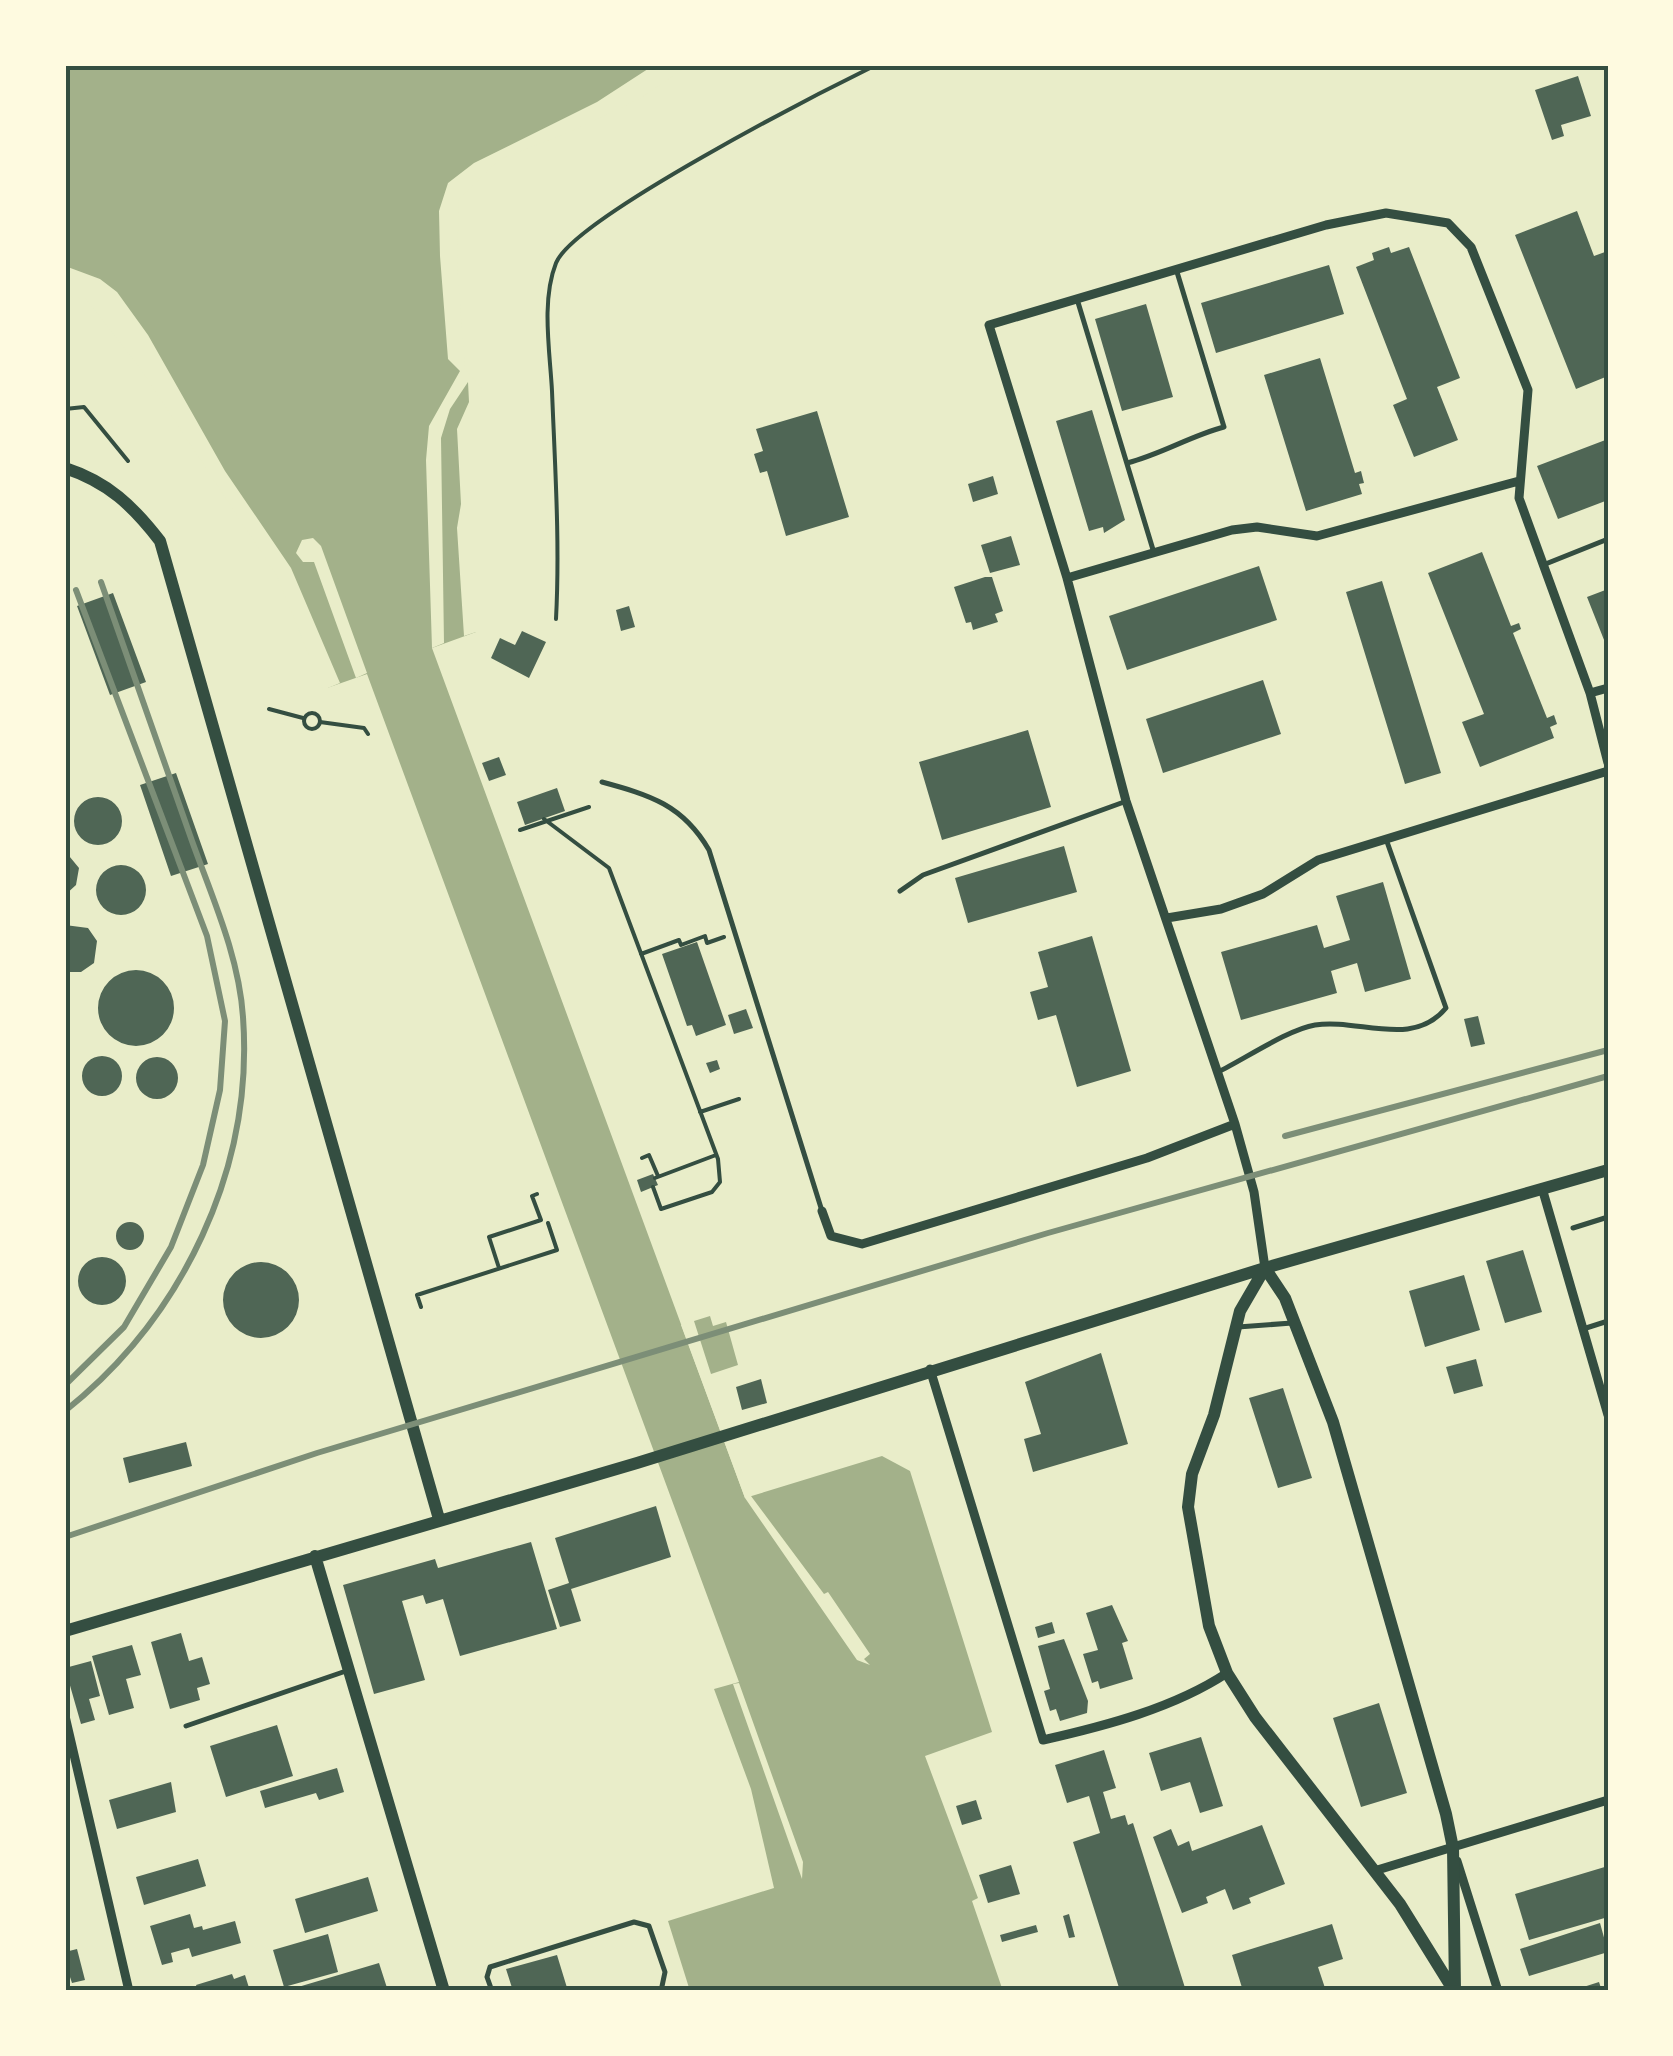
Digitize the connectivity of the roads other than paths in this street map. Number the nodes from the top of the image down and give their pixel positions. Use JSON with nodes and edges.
{"nodes":[{"id":1,"x":1176,"y":270,"type":"junction"},
{"id":2,"x":1077,"y":299,"type":"junction"},
{"id":3,"x":1127,"y":463,"type":"junction"},
{"id":4,"x":65,"y":468,"type":"edge"},
{"id":5,"x":1519,"y":481,"type":"junction"},
{"id":6,"x":1608,"y":539,"type":"edge"},
{"id":7,"x":1154,"y":553,"type":"junction"},
{"id":8,"x":1543,"y":565,"type":"junction"},
{"id":9,"x":1067,"y":578,"type":"junction"},
{"id":10,"x":1608,"y":688,"type":"edge"},
{"id":11,"x":1590,"y":694,"type":"junction"},
{"id":12,"x":1608,"y":763,"type":"edge"},
{"id":13,"x":1608,"y":771,"type":"edge"},
{"id":14,"x":602,"y":782,"type":"dead end"},
{"id":15,"x":1126,"y":801,"type":"junction"},
{"id":16,"x":1386,"y":839,"type":"junction"},
{"id":17,"x":900,"y":891,"type":"dead end"},
{"id":18,"x":1167,"y":918,"type":"junction"},
{"id":19,"x":1218,"y":1072,"type":"junction"},
{"id":20,"x":1234,"y":1124,"type":"junction"},
{"id":21,"x":1608,"y":1170,"type":"edge"},
{"id":22,"x":1542,"y":1188,"type":"junction"},
{"id":23,"x":822,"y":1211,"type":"joint"},
{"id":24,"x":1608,"y":1217,"type":"edge"},
{"id":25,"x":1573,"y":1228,"type":"dead end"},
{"id":26,"x":1265,"y":1268,"type":"junction"},
{"id":27,"x":1608,"y":1321,"type":"edge"},
{"id":28,"x":1295,"y":1323,"type":"junction"},
{"id":29,"x":1236,"y":1327,"type":"junction"},
{"id":30,"x":1583,"y":1329,"type":"junction"},
{"id":31,"x":930,"y":1369,"type":"junction"},
{"id":32,"x":1608,"y":1415,"type":"edge"},
{"id":33,"x":440,"y":1519,"type":"junction"},
{"id":34,"x":315,"y":1556,"type":"junction"},
{"id":35,"x":65,"y":1631,"type":"edge"},
{"id":36,"x":348,"y":1670,"type":"junction"},
{"id":37,"x":1227,"y":1673,"type":"junction"},
{"id":38,"x":65,"y":1716,"type":"edge"},
{"id":39,"x":186,"y":1726,"type":"dead end"},
{"id":40,"x":1608,"y":1800,"type":"edge"},
{"id":41,"x":1454,"y":1848,"type":"junction"},
{"id":42,"x":1374,"y":1872,"type":"junction"},
{"id":43,"x":128,"y":1991,"type":"edge"},
{"id":44,"x":444,"y":1991,"type":"edge"},
{"id":45,"x":492,"y":1991,"type":"edge"},
{"id":46,"x":661,"y":1991,"type":"edge"},
{"id":47,"x":1454,"y":1991,"type":"edge"},
{"id":48,"x":1498,"y":1991,"type":"edge"}],
"edges":[{"from":1,"to":2,"type":"street"},
{"from":1,"to":3,"type":"lane"},
{"from":1,"to":5,"type":"street"},
{"from":2,"to":3,"type":"lane"},
{"from":2,"to":9,"type":"street"},
{"from":3,"to":7,"type":"lane"},
{"from":4,"to":33,"type":"main road"},
{"from":5,"to":7,"type":"street"},
{"from":5,"to":8,"type":"street"},
{"from":6,"to":8,"type":"lane"},
{"from":7,"to":9,"type":"street"},
{"from":8,"to":11,"type":"street"},
{"from":9,"to":15,"type":"street"},
{"from":10,"to":11,"type":"street"},
{"from":11,"to":12,"type":"street"},
{"from":13,"to":16,"type":"street"},
{"from":14,"to":23,"type":"lane"},
{"from":15,"to":17,"type":"lane"},
{"from":15,"to":18,"type":"street"},
{"from":16,"to":18,"type":"street"},
{"from":16,"to":19,"type":"lane"},
{"from":18,"to":19,"type":"street"},
{"from":19,"to":20,"type":"street"},
{"from":20,"to":23,"type":"street"},
{"from":20,"to":26,"type":"street"},
{"from":21,"to":22,"type":"main road"},
{"from":22,"to":26,"type":"main road"},
{"from":22,"to":30,"type":"street"},
{"from":24,"to":25,"type":"lane"},
{"from":26,"to":28,"type":"main road"},
{"from":26,"to":29,"type":"main road"},
{"from":26,"to":31,"type":"main road"},
{"from":27,"to":30,"type":"lane"},
{"from":28,"to":29,"type":"lane"},
{"from":28,"to":41,"type":"main road"},
{"from":29,"to":37,"type":"main road"},
{"from":30,"to":32,"type":"street"},
{"from":31,"to":33,"type":"main road"},
{"from":31,"to":37,"type":"street"},
{"from":33,"to":34,"type":"main road"},
{"from":34,"to":35,"type":"main road"},
{"from":34,"to":36,"type":"main road"},
{"from":36,"to":39,"type":"lane"},
{"from":36,"to":44,"type":"main road"},
{"from":37,"to":42,"type":"main road"},
{"from":38,"to":43,"type":"street"},
{"from":40,"to":41,"type":"street"},
{"from":41,"to":42,"type":"street"},
{"from":41,"to":47,"type":"main road"},
{"from":41,"to":48,"type":"street"},
{"from":42,"to":47,"type":"main road"},
{"from":45,"to":46,"type":"lane"}]}
